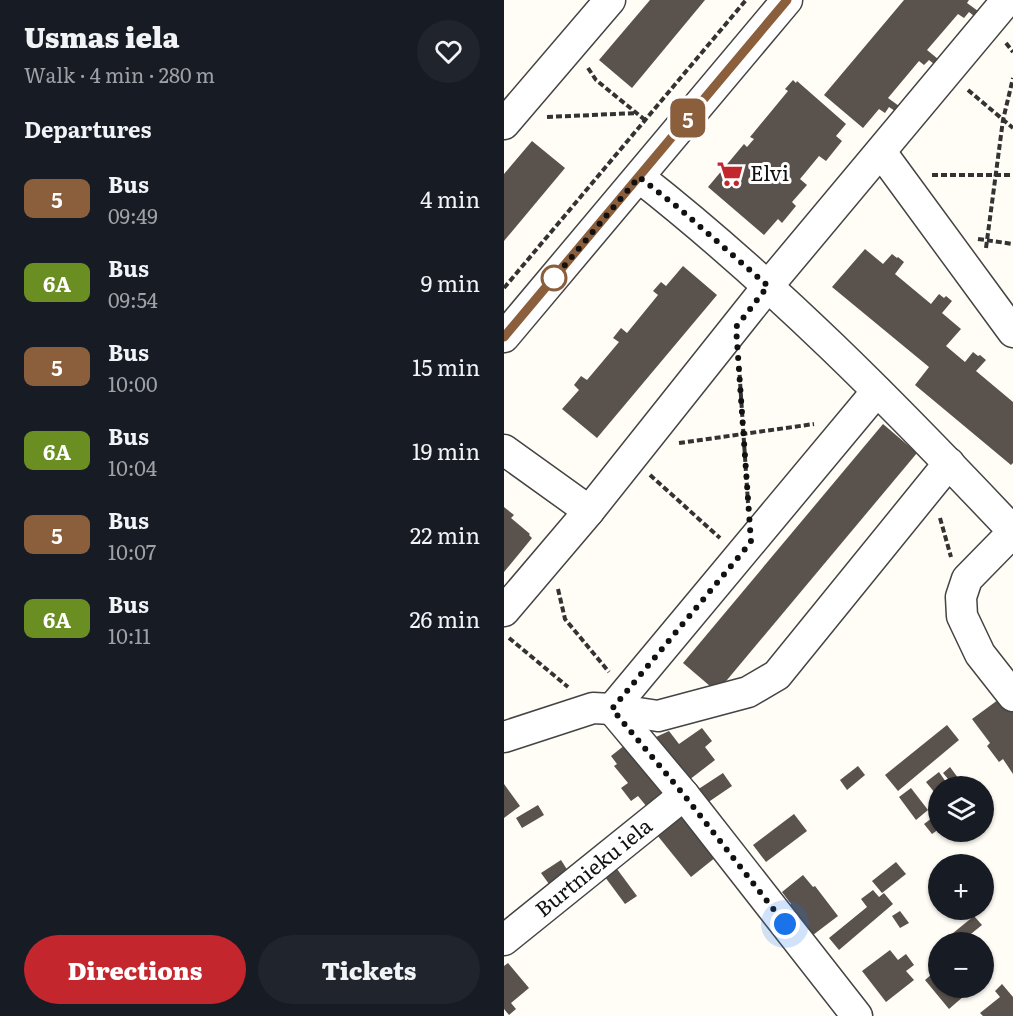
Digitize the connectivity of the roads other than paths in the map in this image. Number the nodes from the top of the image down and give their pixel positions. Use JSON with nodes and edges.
{"nodes":[{"id":1,"x":609,"y":0,"type":"edge"},
{"id":2,"x":788,"y":0,"type":"edge"},
{"id":3,"x":1007,"y":0,"type":"edge"},
{"id":4,"x":506,"y":122,"type":"edge"},
{"id":5,"x":889,"y":163,"type":"junction"},
{"id":6,"x":639,"y":177,"type":"junction"},
{"id":7,"x":768,"y":286,"type":"junction"},
{"id":8,"x":1013,"y":332,"type":"edge"},
{"id":9,"x":504,"y":337,"type":"edge"},
{"id":10,"x":877,"y":390,"type":"junction"},
{"id":11,"x":504,"y":450,"type":"edge"},
{"id":12,"x":940,"y":474,"type":"junction"},
{"id":13,"x":590,"y":511,"type":"junction"},
{"id":14,"x":1013,"y":531,"type":"edge"},
{"id":15,"x":504,"y":611,"type":"edge"},
{"id":16,"x":1013,"y":696,"type":"edge"},
{"id":17,"x":611,"y":703,"type":"junction"},
{"id":18,"x":504,"y":737,"type":"edge"},
{"id":19,"x":684,"y":795,"type":"junction"},
{"id":20,"x":504,"y":940,"type":"edge"},
{"id":21,"x":857,"y":1016,"type":"edge"}],
"edges":[{"from":1,"to":4,"type":"street"},
{"from":2,"to":6,"type":"street"},
{"from":3,"to":5,"type":"street"},
{"from":5,"to":7,"type":"street"},
{"from":5,"to":8,"type":"street"},
{"from":6,"to":7,"type":"street"},
{"from":6,"to":9,"type":"street"},
{"from":7,"to":10,"type":"street"},
{"from":7,"to":13,"type":"street"},
{"from":10,"to":12,"type":"street"},
{"from":10,"to":17,"type":"street"},
{"from":11,"to":13,"type":"street"},
{"from":12,"to":14,"type":"street"},
{"from":12,"to":17,"type":"street"},
{"from":13,"to":15,"type":"street"},
{"from":14,"to":16,"type":"street"},
{"from":17,"to":18,"type":"street"},
{"from":17,"to":19,"type":"street"},
{"from":19,"to":20,"type":"street","name":"Burtnieku iela"},
{"from":19,"to":21,"type":"street"}]}
